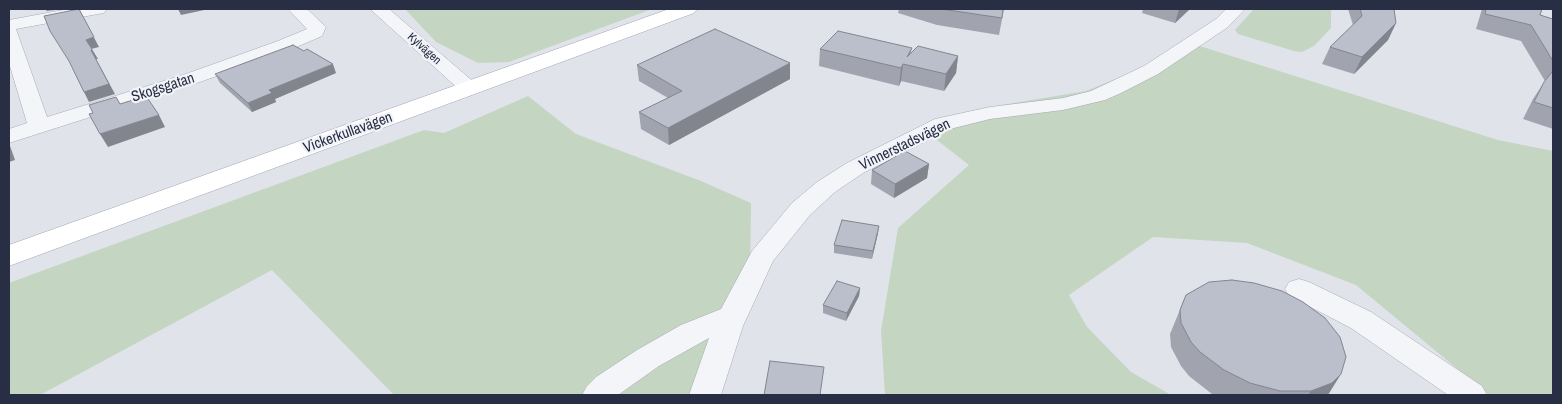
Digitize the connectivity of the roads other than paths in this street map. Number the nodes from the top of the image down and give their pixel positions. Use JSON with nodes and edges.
{"nodes":[{"id":1,"x":14,"y":9,"type":"edge"},
{"id":2,"x":98,"y":9,"type":"edge"},
{"id":3,"x":297,"y":9,"type":"edge"},
{"id":4,"x":379,"y":9,"type":"edge"},
{"id":5,"x":687,"y":9,"type":"edge"},
{"id":6,"x":1236,"y":9,"type":"edge"},
{"id":7,"x":9,"y":20,"type":"edge"},
{"id":8,"x":9,"y":25,"type":"edge"},
{"id":9,"x":9,"y":33,"type":"edge"},
{"id":10,"x":469,"y":88,"type":"junction"},
{"id":11,"x":39,"y":127,"type":"junction"},
{"id":12,"x":9,"y":136,"type":"edge"},
{"id":13,"x":9,"y":256,"type":"edge"},
{"id":14,"x":1299,"y":290,"type":"dead end"},
{"id":15,"x":732,"y":316,"type":"junction"},
{"id":16,"x":598,"y":395,"type":"edge"},
{"id":17,"x":705,"y":395,"type":"edge"},
{"id":18,"x":1471,"y":395,"type":"edge"}],
"edges":[{"from":1,"to":7,"type":"street"},
{"from":2,"to":8,"type":"street"},
{"from":3,"to":11,"type":"street","name":"Skogsgatan"},
{"from":4,"to":10,"type":"street","name":"Kylvägen"},
{"from":5,"to":10,"type":"main road","name":"Vickerkullavägen"},
{"from":6,"to":15,"type":"street","name":"Vinnerstadsvägen"},
{"from":9,"to":11,"type":"street"},
{"from":10,"to":13,"type":"main road","name":"Vickerkullavägen"},
{"from":11,"to":12,"type":"street","name":"Skogsgatan"},
{"from":14,"to":18,"type":"street"},
{"from":15,"to":16,"type":"street"},
{"from":15,"to":17,"type":"street","name":"Vinnerstadsvägen"}]}
